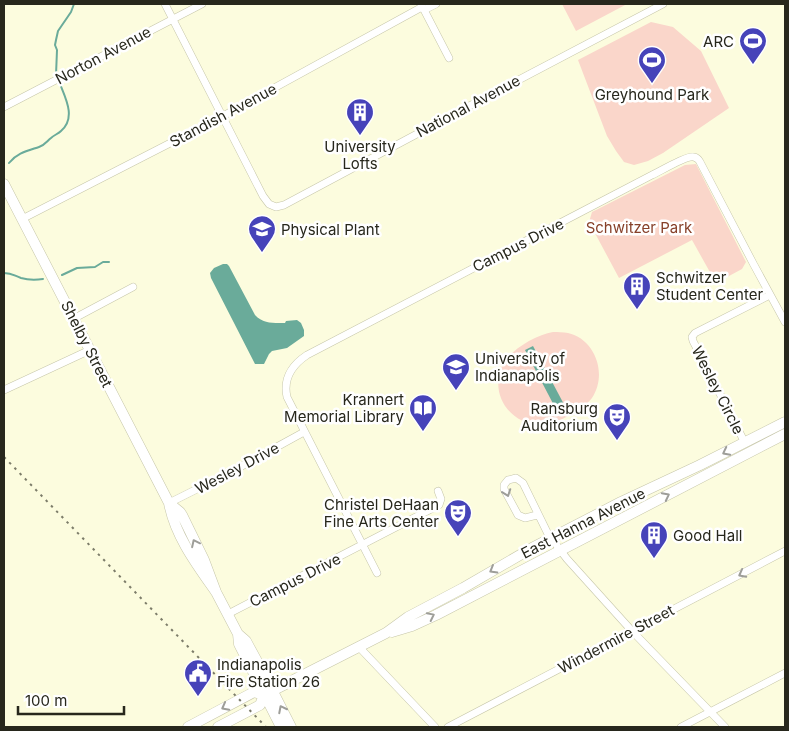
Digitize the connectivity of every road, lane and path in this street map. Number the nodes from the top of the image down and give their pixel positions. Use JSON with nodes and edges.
{"nodes":[{"id":1,"x":165,"y":4,"type":"edge"},
{"id":2,"x":202,"y":4,"type":"edge"},
{"id":3,"x":436,"y":4,"type":"edge"},
{"id":4,"x":663,"y":4,"type":"edge"},
{"id":5,"x":422,"y":7,"type":"edge"},
{"id":6,"x":173,"y":19,"type":"junction"},
{"id":7,"x":449,"y":58,"type":"dead end"},
{"id":8,"x":4,"y":108,"type":"edge"},
{"id":9,"x":223,"y":116,"type":"junction"},
{"id":10,"x":4,"y":184,"type":"edge"},
{"id":11,"x":22,"y":219,"type":"junction"},
{"id":12,"x":133,"y":287,"type":"dead end"},
{"id":13,"x":770,"y":295,"type":"junction"},
{"id":14,"x":74,"y":318,"type":"junction"},
{"id":15,"x":785,"y":322,"type":"edge"},
{"id":16,"x":90,"y":350,"type":"junction"},
{"id":17,"x":4,"y":390,"type":"edge"},
{"id":18,"x":785,"y":422,"type":"edge"},
{"id":19,"x":304,"y":432,"type":"junction"},
{"id":20,"x":785,"y":434,"type":"edge"},
{"id":21,"x":745,"y":442,"type":"junction"},
{"id":22,"x":438,"y":491,"type":"dead end"},
{"id":23,"x":169,"y":503,"type":"junction"},
{"id":24,"x":537,"y":515,"type":"junction"},
{"id":25,"x":555,"y":544,"type":"junction"},
{"id":26,"x":363,"y":545,"type":"junction"},
{"id":27,"x":785,"y":551,"type":"edge"},
{"id":28,"x":377,"y":573,"type":"dead end"},
{"id":29,"x":228,"y":614,"type":"junction"},
{"id":30,"x":632,"y":631,"type":"junction"},
{"id":31,"x":386,"y":634,"type":"junction"},
{"id":32,"x":359,"y":647,"type":"junction"},
{"id":33,"x":785,"y":673,"type":"edge"},
{"id":34,"x":268,"y":693,"type":"junction"},
{"id":35,"x":710,"y":712,"type":"junction"},
{"id":36,"x":188,"y":727,"type":"edge"},
{"id":37,"x":218,"y":727,"type":"edge"},
{"id":38,"x":281,"y":727,"type":"edge"},
{"id":39,"x":291,"y":727,"type":"edge"},
{"id":40,"x":436,"y":727,"type":"edge"},
{"id":41,"x":448,"y":727,"type":"edge"},
{"id":42,"x":681,"y":727,"type":"edge"},
{"id":43,"x":725,"y":727,"type":"edge"}],
"edges":[{"from":1,"to":6,"type":"street"},
{"from":2,"to":6,"type":"street","name":"Norton Avenue"},
{"from":3,"to":5,"type":"street","name":"Standish Avenue"},
{"from":4,"to":9,"type":"street","name":"National Avenue"},
{"from":5,"to":7,"type":"street"},
{"from":5,"to":9,"type":"street","name":"Standish Avenue"},
{"from":6,"to":8,"type":"street","name":"Norton Avenue"},
{"from":6,"to":9,"type":"street"},
{"from":9,"to":11,"type":"street","name":"Standish Avenue"},
{"from":10,"to":11,"type":"main road","name":"Shelby Street"},
{"from":11,"to":14,"type":"main road","name":"Shelby Street"},
{"from":12,"to":14,"type":"street"},
{"from":13,"to":15,"type":"street","name":"Campus Drive"},
{"from":13,"to":19,"type":"street","name":"Campus Drive"},
{"from":13,"to":21,"type":"street","name":"Wesley Circle"},
{"from":14,"to":16,"type":"main road","name":"Shelby Street"},
{"from":16,"to":17,"type":"street"},
{"from":16,"to":23,"type":"main road","name":"Shelby Street"},
{"from":18,"to":21,"type":"main road","name":"East Hanna Avenue"},
{"from":19,"to":23,"type":"street","name":"Wesley Drive"},
{"from":19,"to":26,"type":"street"},
{"from":25,"to":20,"type":"main road","name":"East Hanna Avenue","one_way":true},
{"from":21,"to":25,"type":"main road","name":"East Hanna Avenue","one_way":true},
{"from":22,"to":26,"type":"street","name":"Campus Drive"},
{"from":23,"to":29,"type":"main road","name":"Shelby Street"},
{"from":24,"to":24,"type":"street","one_way":true},
{"from":24,"to":25,"type":"street"},
{"from":25,"to":30,"type":"street"},
{"from":25,"to":31,"type":"main road","name":"East Hanna Avenue","one_way":true},
{"from":31,"to":25,"type":"main road","name":"East Hanna Avenue","one_way":true},
{"from":26,"to":28,"type":"street"},
{"from":26,"to":29,"type":"street","name":"Campus Drive"},
{"from":27,"to":30,"type":"street","name":"Windermire Street","one_way":true},
{"from":29,"to":34,"type":"main road","name":"Shelby Street"},
{"from":30,"to":35,"type":"street"},
{"from":30,"to":41,"type":"street","name":"Windermire Street"},
{"from":31,"to":32,"type":"main road","name":"East Hanna Avenue"},
{"from":32,"to":34,"type":"main road","name":"East Hanna Avenue"},
{"from":32,"to":40,"type":"street"},
{"from":33,"to":35,"type":"street"},
{"from":34,"to":36,"type":"main road","name":"East Hanna Avenue","one_way":true},
{"from":34,"to":37,"type":"main road","name":"East Hanna Avenue"},
{"from":34,"to":38,"type":"main road","name":"Shelby Street"},
{"from":39,"to":34,"type":"main road","name":"Shelby Street","one_way":true},
{"from":35,"to":42,"type":"street"},
{"from":35,"to":43,"type":"street"}]}
